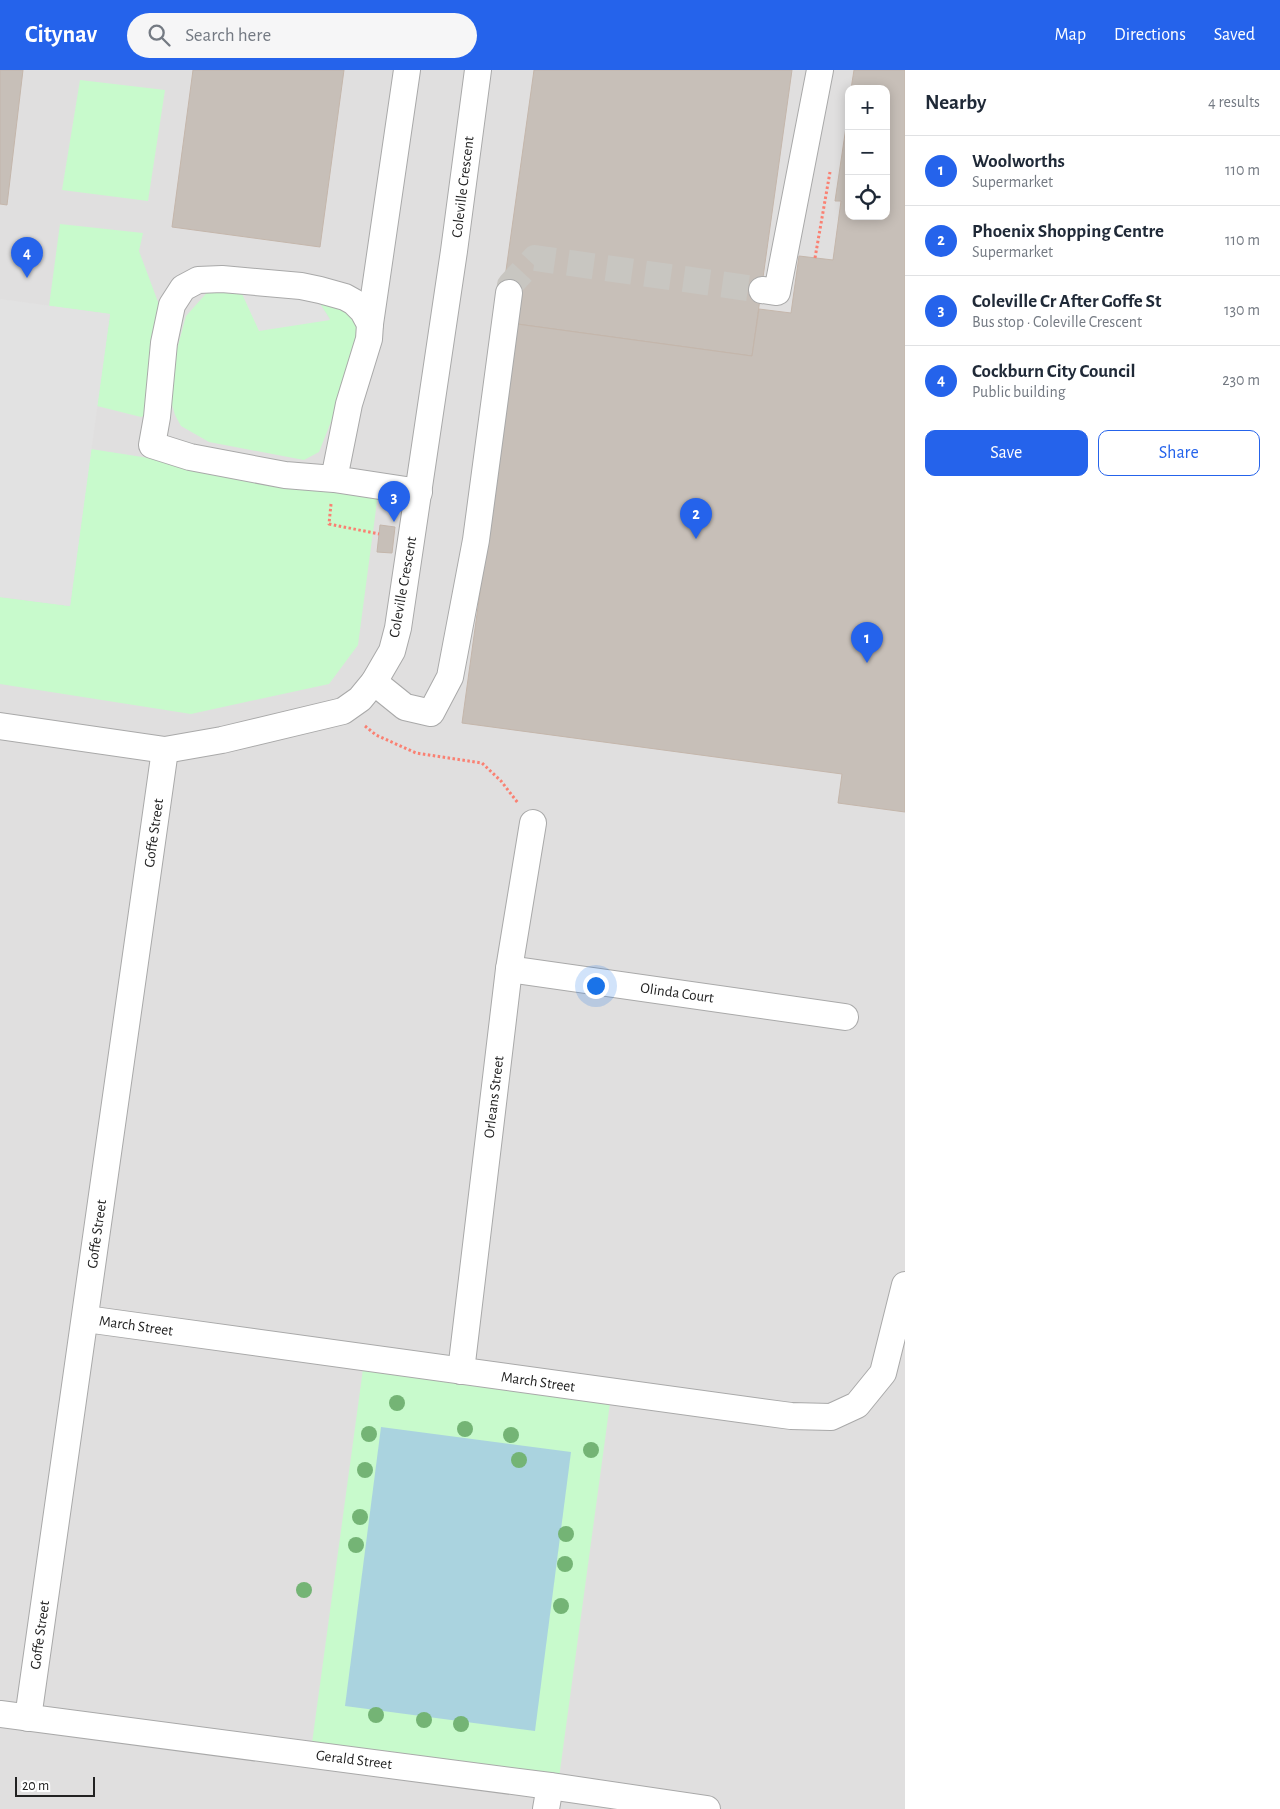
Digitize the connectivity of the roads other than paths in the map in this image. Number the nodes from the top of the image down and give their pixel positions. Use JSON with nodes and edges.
{"nodes":[{"id":1,"x":407,"y":70,"type":"edge"},
{"id":2,"x":478,"y":70,"type":"edge"},
{"id":3,"x":820,"y":70,"type":"edge"},
{"id":4,"x":762,"y":290,"type":"tunnel mouth"},
{"id":5,"x":509,"y":293,"type":"tunnel mouth"},
{"id":6,"x":370,"y":324,"type":"junction"},
{"id":7,"x":334,"y":479,"type":"junction"},
{"id":8,"x":419,"y":492,"type":"junction"},
{"id":9,"x":374,"y":682,"type":"junction"},
{"id":10,"x":0,"y":726,"type":"edge"},
{"id":11,"x":165,"y":750,"type":"junction"},
{"id":12,"x":533,"y":823,"type":"road end"},
{"id":13,"x":509,"y":969,"type":"junction"},
{"id":14,"x":845,"y":1018,"type":"dead end"},
{"id":15,"x":905,"y":1285,"type":"edge"},
{"id":16,"x":86,"y":1319,"type":"junction"},
{"id":17,"x":461,"y":1372,"type":"junction"},
{"id":18,"x":0,"y":1714,"type":"edge"},
{"id":19,"x":28,"y":1718,"type":"junction"},
{"id":20,"x":548,"y":1797,"type":"edge"},
{"id":21,"x":707,"y":1809,"type":"edge"}],
"edges":[{"from":1,"to":6,"type":"street"},
{"from":2,"to":8,"type":"street","name":"Coleville Crescent"},
{"from":3,"to":4,"type":"street"},
{"from":5,"to":9,"type":"street"},
{"from":6,"to":7,"type":"street"},
{"from":6,"to":7,"type":"street"},
{"from":7,"to":8,"type":"street"},
{"from":8,"to":9,"type":"street","name":"Coleville Crescent"},
{"from":9,"to":11,"type":"street","name":"Coleville Crescent"},
{"from":10,"to":11,"type":"street","name":"Coleville Crescent"},
{"from":11,"to":16,"type":"street","name":"Goffe Street"},
{"from":12,"to":13,"type":"street","name":"Orleans Street"},
{"from":13,"to":14,"type":"street","name":"Olinda Court"},
{"from":13,"to":17,"type":"street","name":"Orleans Street"},
{"from":15,"to":17,"type":"street","name":"March Street"},
{"from":16,"to":17,"type":"street","name":"March Street"},
{"from":16,"to":19,"type":"street","name":"Goffe Street"},
{"from":18,"to":19,"type":"street","name":"Gerald Street"},
{"from":19,"to":20,"type":"street","name":"Gerald Street"},
{"from":20,"to":21,"type":"street","name":"Gerald Street"}]}
